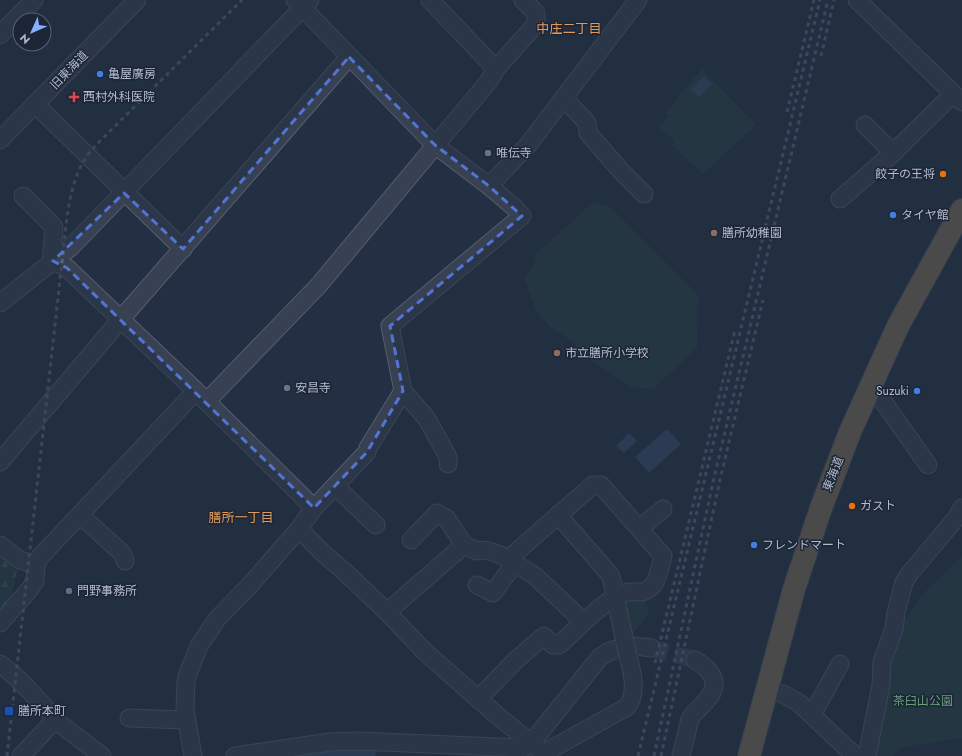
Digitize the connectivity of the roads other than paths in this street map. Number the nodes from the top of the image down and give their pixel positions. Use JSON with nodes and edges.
{"nodes":[{"id":1,"x":34,"y":0,"type":"edge"},
{"id":2,"x":137,"y":0,"type":"edge"},
{"id":3,"x":430,"y":0,"type":"edge"},
{"id":4,"x":523,"y":0,"type":"edge"},
{"id":5,"x":638,"y":0,"type":"edge"},
{"id":6,"x":857,"y":0,"type":"edge"},
{"id":7,"x":302,"y":3,"type":"edge"},
{"id":8,"x":0,"y":35,"type":"edge"},
{"id":9,"x":349,"y":57,"type":"junction"},
{"id":10,"x":496,"y":69,"type":"junction"},
{"id":11,"x":564,"y":98,"type":"junction"},
{"id":12,"x":958,"y":98,"type":"edge"},
{"id":13,"x":35,"y":104,"type":"junction"},
{"id":14,"x":865,"y":125,"type":"dead end"},
{"id":15,"x":0,"y":140,"type":"edge"},
{"id":16,"x":435,"y":145,"type":"junction"},
{"id":17,"x":893,"y":153,"type":"junction"},
{"id":18,"x":489,"y":186,"type":"junction"},
{"id":19,"x":124,"y":192,"type":"junction"},
{"id":20,"x":644,"y":194,"type":"dead end"},
{"id":21,"x":22,"y":196,"type":"dead end"},
{"id":22,"x":840,"y":199,"type":"dead end"},
{"id":23,"x":962,"y":210,"type":"edge"},
{"id":24,"x":183,"y":249,"type":"junction"},
{"id":25,"x":52,"y":262,"type":"junction"},
{"id":26,"x":0,"y":303,"type":"edge"},
{"id":27,"x":121,"y":319,"type":"junction"},
{"id":28,"x":403,"y":391,"type":"junction"},
{"id":29,"x":867,"y":392,"type":"junction"},
{"id":30,"x":201,"y":396,"type":"junction"},
{"id":31,"x":0,"y":462,"type":"edge"},
{"id":32,"x":448,"y":464,"type":"dead end"},
{"id":33,"x":928,"y":465,"type":"dead end"},
{"id":34,"x":335,"y":486,"type":"junction"},
{"id":35,"x":314,"y":508,"type":"junction"},
{"id":36,"x":962,"y":508,"type":"edge"},
{"id":37,"x":663,"y":509,"type":"dead end"},
{"id":38,"x":80,"y":515,"type":"junction"},
{"id":39,"x":558,"y":515,"type":"junction"},
{"id":40,"x":376,"y":525,"type":"dead end"},
{"id":41,"x":299,"y":528,"type":"junction"},
{"id":42,"x":640,"y":528,"type":"junction"},
{"id":43,"x":411,"y":540,"type":"dead end"},
{"id":44,"x":0,"y":545,"type":"edge"},
{"id":45,"x":464,"y":545,"type":"junction"},
{"id":46,"x":125,"y":561,"type":"dead end"},
{"id":47,"x":512,"y":561,"type":"junction"},
{"id":48,"x":36,"y":565,"type":"junction"},
{"id":49,"x":477,"y":586,"type":"dead end"},
{"id":50,"x":615,"y":598,"type":"junction"},
{"id":51,"x":387,"y":612,"type":"junction"},
{"id":52,"x":584,"y":622,"type":"junction"},
{"id":53,"x":0,"y":623,"type":"edge"},
{"id":54,"x":651,"y":648,"type":"tunnel mouth"},
{"id":55,"x":695,"y":660,"type":"tunnel mouth"},
{"id":56,"x":0,"y":664,"type":"edge"},
{"id":57,"x":840,"y":664,"type":"dead end"},
{"id":58,"x":767,"y":688,"type":"junction"},
{"id":59,"x":478,"y":699,"type":"junction"},
{"id":60,"x":812,"y":715,"type":"junction"},
{"id":61,"x":129,"y":718,"type":"dead end"},
{"id":62,"x":55,"y":720,"type":"junction"},
{"id":63,"x":186,"y":720,"type":"junction"},
{"id":64,"x":540,"y":751,"type":"edge"},
{"id":65,"x":21,"y":756,"type":"edge"},
{"id":66,"x":102,"y":756,"type":"edge"},
{"id":67,"x":192,"y":756,"type":"edge"},
{"id":68,"x":236,"y":756,"type":"edge"},
{"id":69,"x":681,"y":756,"type":"edge"},
{"id":70,"x":749,"y":756,"type":"edge"},
{"id":71,"x":855,"y":756,"type":"edge"},
{"id":72,"x":868,"y":756,"type":"edge"}],
"edges":[{"from":1,"to":8,"type":"street"},
{"from":2,"to":13,"type":"street","name":"旧東海道"},
{"from":3,"to":10,"type":"street"},
{"from":4,"to":10,"type":"street"},
{"from":5,"to":11,"type":"street"},
{"from":6,"to":12,"type":"street"},
{"from":7,"to":9,"type":"street"},
{"from":7,"to":19,"type":"street"},
{"from":9,"to":16,"type":"street"},
{"from":9,"to":24,"type":"street"},
{"from":10,"to":16,"type":"street"},
{"from":11,"to":18,"type":"street"},
{"from":11,"to":20,"type":"street"},
{"from":12,"to":17,"type":"street"},
{"from":13,"to":15,"type":"street","name":"旧東海道"},
{"from":13,"to":19,"type":"street"},
{"from":14,"to":17,"type":"street"},
{"from":16,"to":18,"type":"street"},
{"from":16,"to":30,"type":"street"},
{"from":17,"to":22,"type":"street"},
{"from":18,"to":28,"type":"street"},
{"from":19,"to":24,"type":"street"},
{"from":19,"to":25,"type":"street"},
{"from":21,"to":25,"type":"street"},
{"from":23,"to":29,"type":"highway","name":"東海道"},
{"from":24,"to":27,"type":"street"},
{"from":25,"to":26,"type":"street"},
{"from":25,"to":27,"type":"street"},
{"from":27,"to":30,"type":"street"},
{"from":27,"to":31,"type":"street"},
{"from":28,"to":32,"type":"street"},
{"from":28,"to":34,"type":"street"},
{"from":29,"to":33,"type":"street"},
{"from":29,"to":58,"type":"highway","name":"東海道"},
{"from":30,"to":35,"type":"street"},
{"from":30,"to":38,"type":"street"},
{"from":34,"to":35,"type":"street"},
{"from":34,"to":40,"type":"street"},
{"from":35,"to":41,"type":"street"},
{"from":36,"to":72,"type":"street"},
{"from":37,"to":42,"type":"street"},
{"from":38,"to":46,"type":"street"},
{"from":38,"to":48,"type":"street"},
{"from":39,"to":42,"type":"street"},
{"from":39,"to":47,"type":"street"},
{"from":39,"to":50,"type":"street"},
{"from":41,"to":51,"type":"street"},
{"from":41,"to":63,"type":"street"},
{"from":42,"to":50,"type":"street"},
{"from":43,"to":45,"type":"street"},
{"from":44,"to":48,"type":"street"},
{"from":45,"to":47,"type":"street"},
{"from":45,"to":51,"type":"street"},
{"from":47,"to":49,"type":"street"},
{"from":47,"to":52,"type":"street"},
{"from":48,"to":53,"type":"street"},
{"from":50,"to":52,"type":"street"},
{"from":50,"to":64,"type":"street","bridge":true},
{"from":51,"to":59,"type":"street"},
{"from":52,"to":59,"type":"street"},
{"from":54,"to":64,"type":"street"},
{"from":55,"to":69,"type":"street"},
{"from":56,"to":62,"type":"street"},
{"from":57,"to":60,"type":"street"},
{"from":58,"to":60,"type":"street"},
{"from":58,"to":70,"type":"highway","name":"東海道"},
{"from":59,"to":64,"type":"street"},
{"from":60,"to":71,"type":"street"},
{"from":61,"to":63,"type":"street"},
{"from":62,"to":65,"type":"street"},
{"from":62,"to":66,"type":"street"},
{"from":63,"to":67,"type":"street"},
{"from":64,"to":68,"type":"street"}]}
